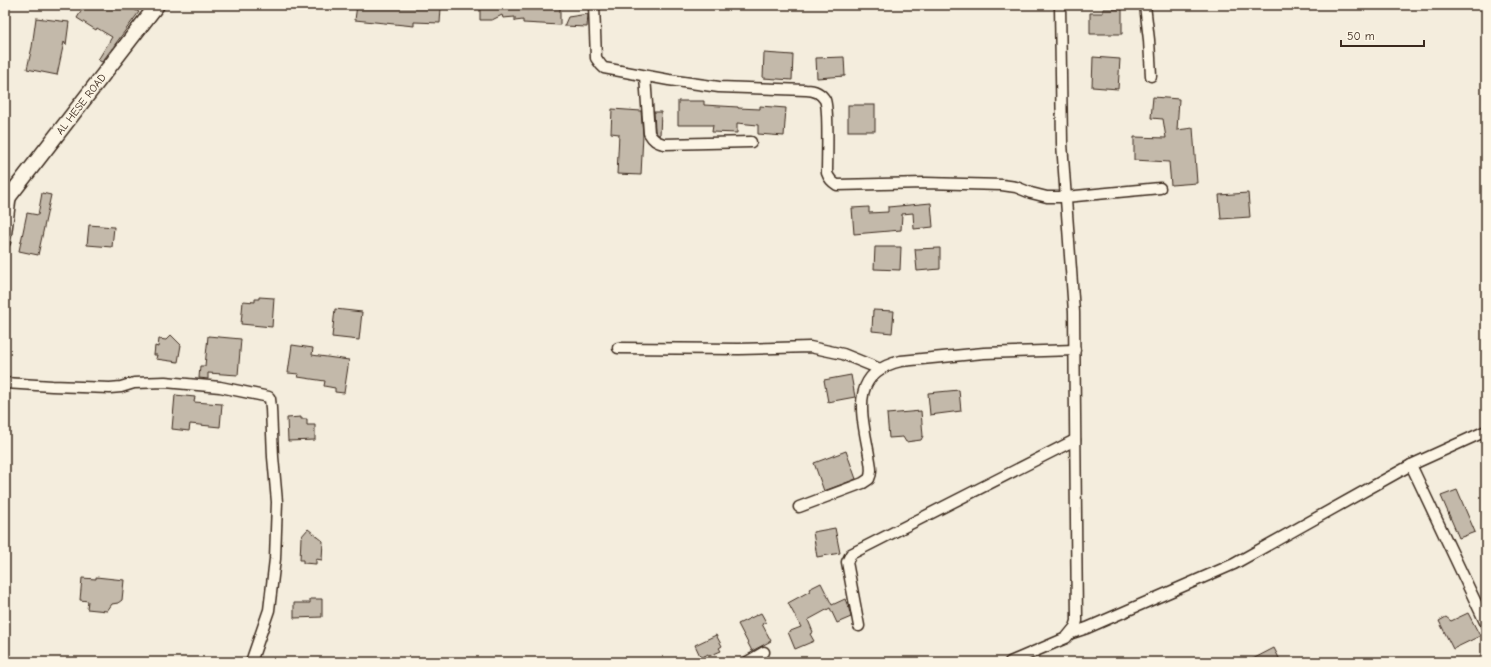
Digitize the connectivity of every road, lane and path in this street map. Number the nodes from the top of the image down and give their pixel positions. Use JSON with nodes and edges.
{"nodes":[{"id":1,"x":157,"y":5,"type":"edge"},
{"id":2,"x":594,"y":5,"type":"edge"},
{"id":3,"x":1060,"y":5,"type":"edge"},
{"id":4,"x":1145,"y":5,"type":"edge"},
{"id":5,"x":645,"y":76,"type":"junction"},
{"id":6,"x":1151,"y":76,"type":"dead end"},
{"id":7,"x":751,"y":142,"type":"dead end"},
{"id":8,"x":1160,"y":188,"type":"dead end"},
{"id":9,"x":1065,"y":197,"type":"junction"},
{"id":10,"x":8,"y":198,"type":"edge"},
{"id":11,"x":5,"y":242,"type":"edge"},
{"id":12,"x":618,"y":348,"type":"dead end"},
{"id":13,"x":1075,"y":350,"type":"junction"},
{"id":14,"x":880,"y":369,"type":"junction"},
{"id":15,"x":5,"y":383,"type":"edge"},
{"id":16,"x":1486,"y":431,"type":"edge"},
{"id":17,"x":1074,"y":440,"type":"junction"},
{"id":18,"x":1411,"y":465,"type":"junction"},
{"id":19,"x":799,"y":507,"type":"dead end"},
{"id":20,"x":1486,"y":624,"type":"edge"},
{"id":21,"x":859,"y":626,"type":"dead end"},
{"id":22,"x":1072,"y":633,"type":"junction"},
{"id":23,"x":764,"y":652,"type":"dead end"},
{"id":24,"x":251,"y":662,"type":"edge"},
{"id":25,"x":747,"y":662,"type":"edge"},
{"id":26,"x":1010,"y":662,"type":"edge"}],
"edges":[{"from":1,"to":10,"type":"street","name":"AL HESE ROAD"},
{"from":2,"to":5,"type":"street"},
{"from":3,"to":9,"type":"street"},
{"from":4,"to":6,"type":"street"},
{"from":5,"to":7,"type":"street"},
{"from":5,"to":9,"type":"street"},
{"from":8,"to":9,"type":"street"},
{"from":9,"to":13,"type":"street"},
{"from":10,"to":11,"type":"street"},
{"from":12,"to":14,"type":"street"},
{"from":13,"to":14,"type":"street"},
{"from":13,"to":17,"type":"street"},
{"from":14,"to":19,"type":"street"},
{"from":15,"to":24,"type":"street"},
{"from":16,"to":18,"type":"street"},
{"from":17,"to":21,"type":"street"},
{"from":17,"to":22,"type":"street"},
{"from":18,"to":20,"type":"street"},
{"from":18,"to":22,"type":"street"},
{"from":22,"to":26,"type":"street"},
{"from":23,"to":25,"type":"street"}]}
